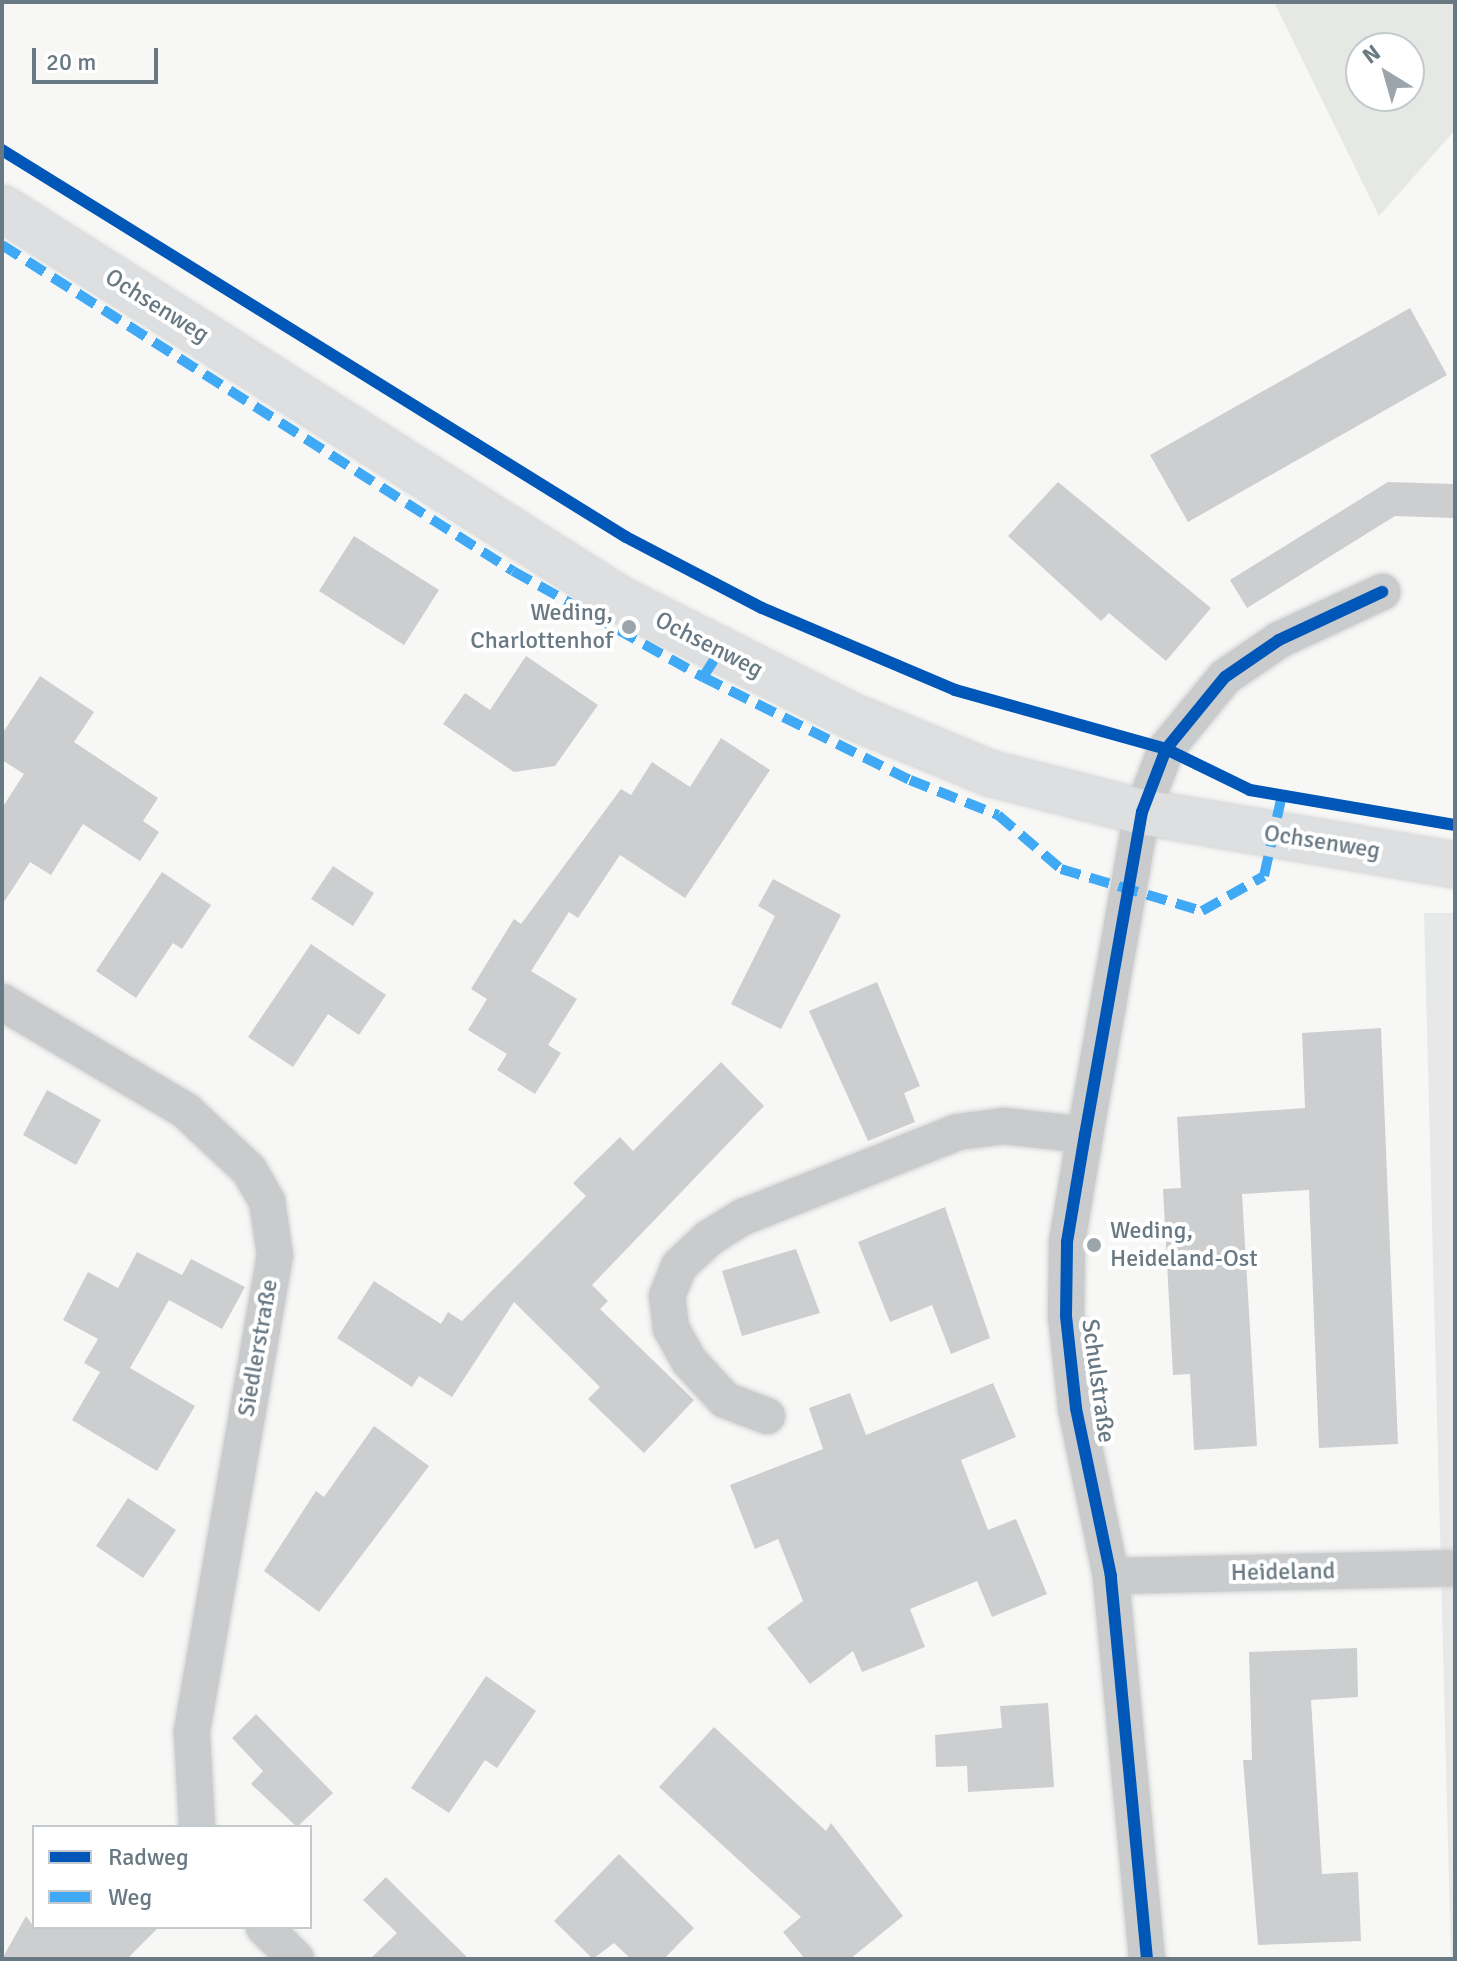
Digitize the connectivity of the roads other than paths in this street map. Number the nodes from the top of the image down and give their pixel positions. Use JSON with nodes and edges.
{"nodes":[{"id":1,"x":2,"y":208,"type":"edge"},
{"id":2,"x":1382,"y":592,"type":"dead end"},
{"id":3,"x":1142,"y":812,"type":"junction"},
{"id":4,"x":1455,"y":865,"type":"edge"},
{"id":5,"x":2,"y":1002,"type":"edge"},
{"id":6,"x":1085,"y":1135,"type":"junction"},
{"id":7,"x":767,"y":1416,"type":"dead end"},
{"id":8,"x":1455,"y":1568,"type":"edge"},
{"id":9,"x":1111,"y":1576,"type":"junction"},
{"id":10,"x":197,"y":1825,"type":"edge"},
{"id":11,"x":266,"y":1929,"type":"edge"},
{"id":12,"x":296,"y":1959,"type":"edge"},
{"id":13,"x":1147,"y":1959,"type":"edge"}],
"edges":[{"from":1,"to":3,"type":"main road","name":"Ochsenweg"},
{"from":2,"to":3,"type":"street","name":"Schulstraße"},
{"from":3,"to":4,"type":"main road","name":"Ochsenweg"},
{"from":3,"to":6,"type":"street","name":"Schulstraße"},
{"from":5,"to":10,"type":"street","name":"Siedlerstraße"},
{"from":6,"to":7,"type":"street"},
{"from":6,"to":9,"type":"street","name":"Schulstraße"},
{"from":8,"to":9,"type":"street","name":"Heideland"},
{"from":9,"to":13,"type":"street","name":"Schulstraße"},
{"from":11,"to":12,"type":"street"}]}
